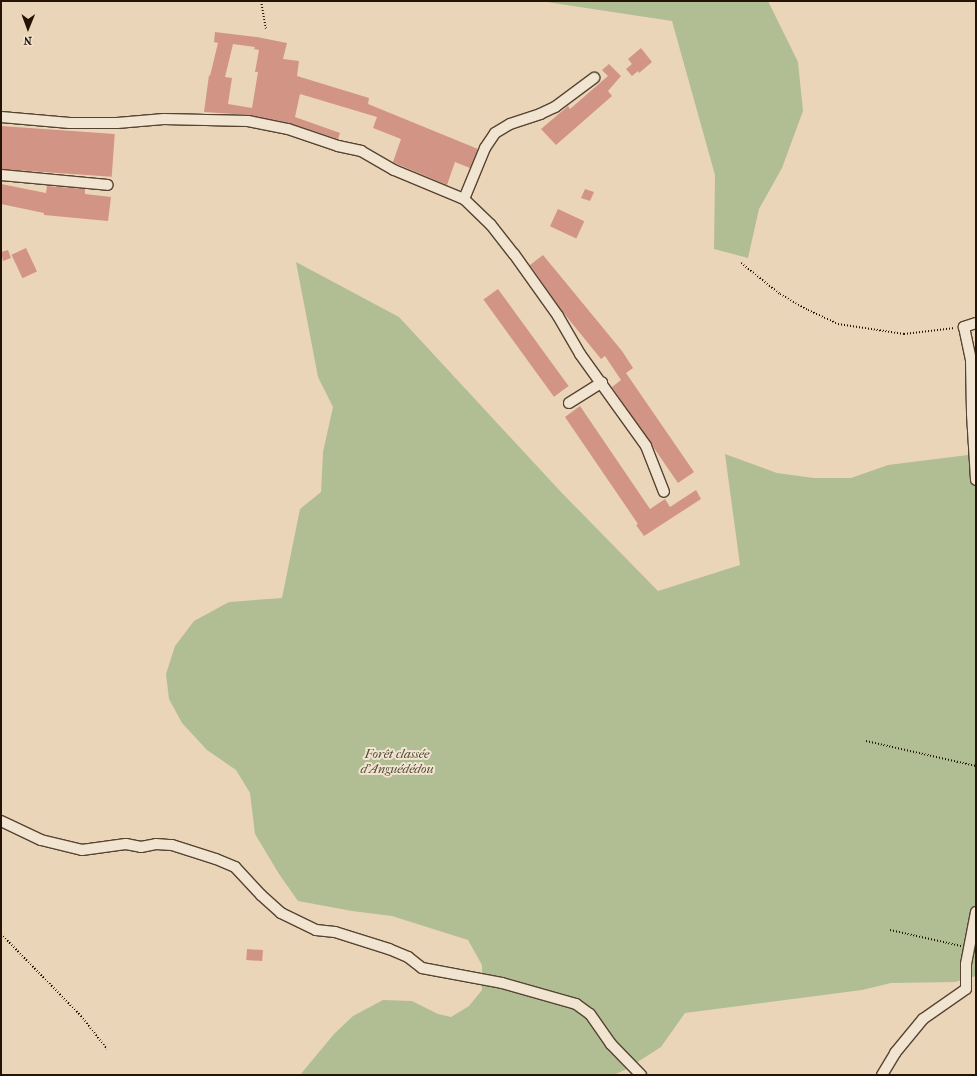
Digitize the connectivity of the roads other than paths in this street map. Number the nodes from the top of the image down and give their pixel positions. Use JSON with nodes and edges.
{"nodes":[{"id":1,"x":594,"y":78,"type":"dead end"},
{"id":2,"x":1,"y":117,"type":"edge"},
{"id":3,"x":1,"y":176,"type":"edge"},
{"id":4,"x":108,"y":185,"type":"dead end"},
{"id":5,"x":464,"y":198,"type":"junction"},
{"id":6,"x":976,"y":323,"type":"edge"},
{"id":7,"x":602,"y":382,"type":"junction"},
{"id":8,"x":570,"y":403,"type":"dead end"},
{"id":9,"x":976,"y":480,"type":"edge"},
{"id":10,"x":664,"y":492,"type":"dead end"},
{"id":11,"x":1,"y":821,"type":"edge"},
{"id":12,"x":976,"y":912,"type":"edge"},
{"id":13,"x":641,"y":1075,"type":"edge"},
{"id":14,"x":882,"y":1075,"type":"edge"}],
"edges":[{"from":1,"to":5,"type":"street"},
{"from":2,"to":5,"type":"street"},
{"from":3,"to":4,"type":"street"},
{"from":5,"to":7,"type":"street"},
{"from":6,"to":9,"type":"street"},
{"from":7,"to":8,"type":"street"},
{"from":7,"to":10,"type":"street"},
{"from":11,"to":13,"type":"street"},
{"from":12,"to":14,"type":"street"}]}
